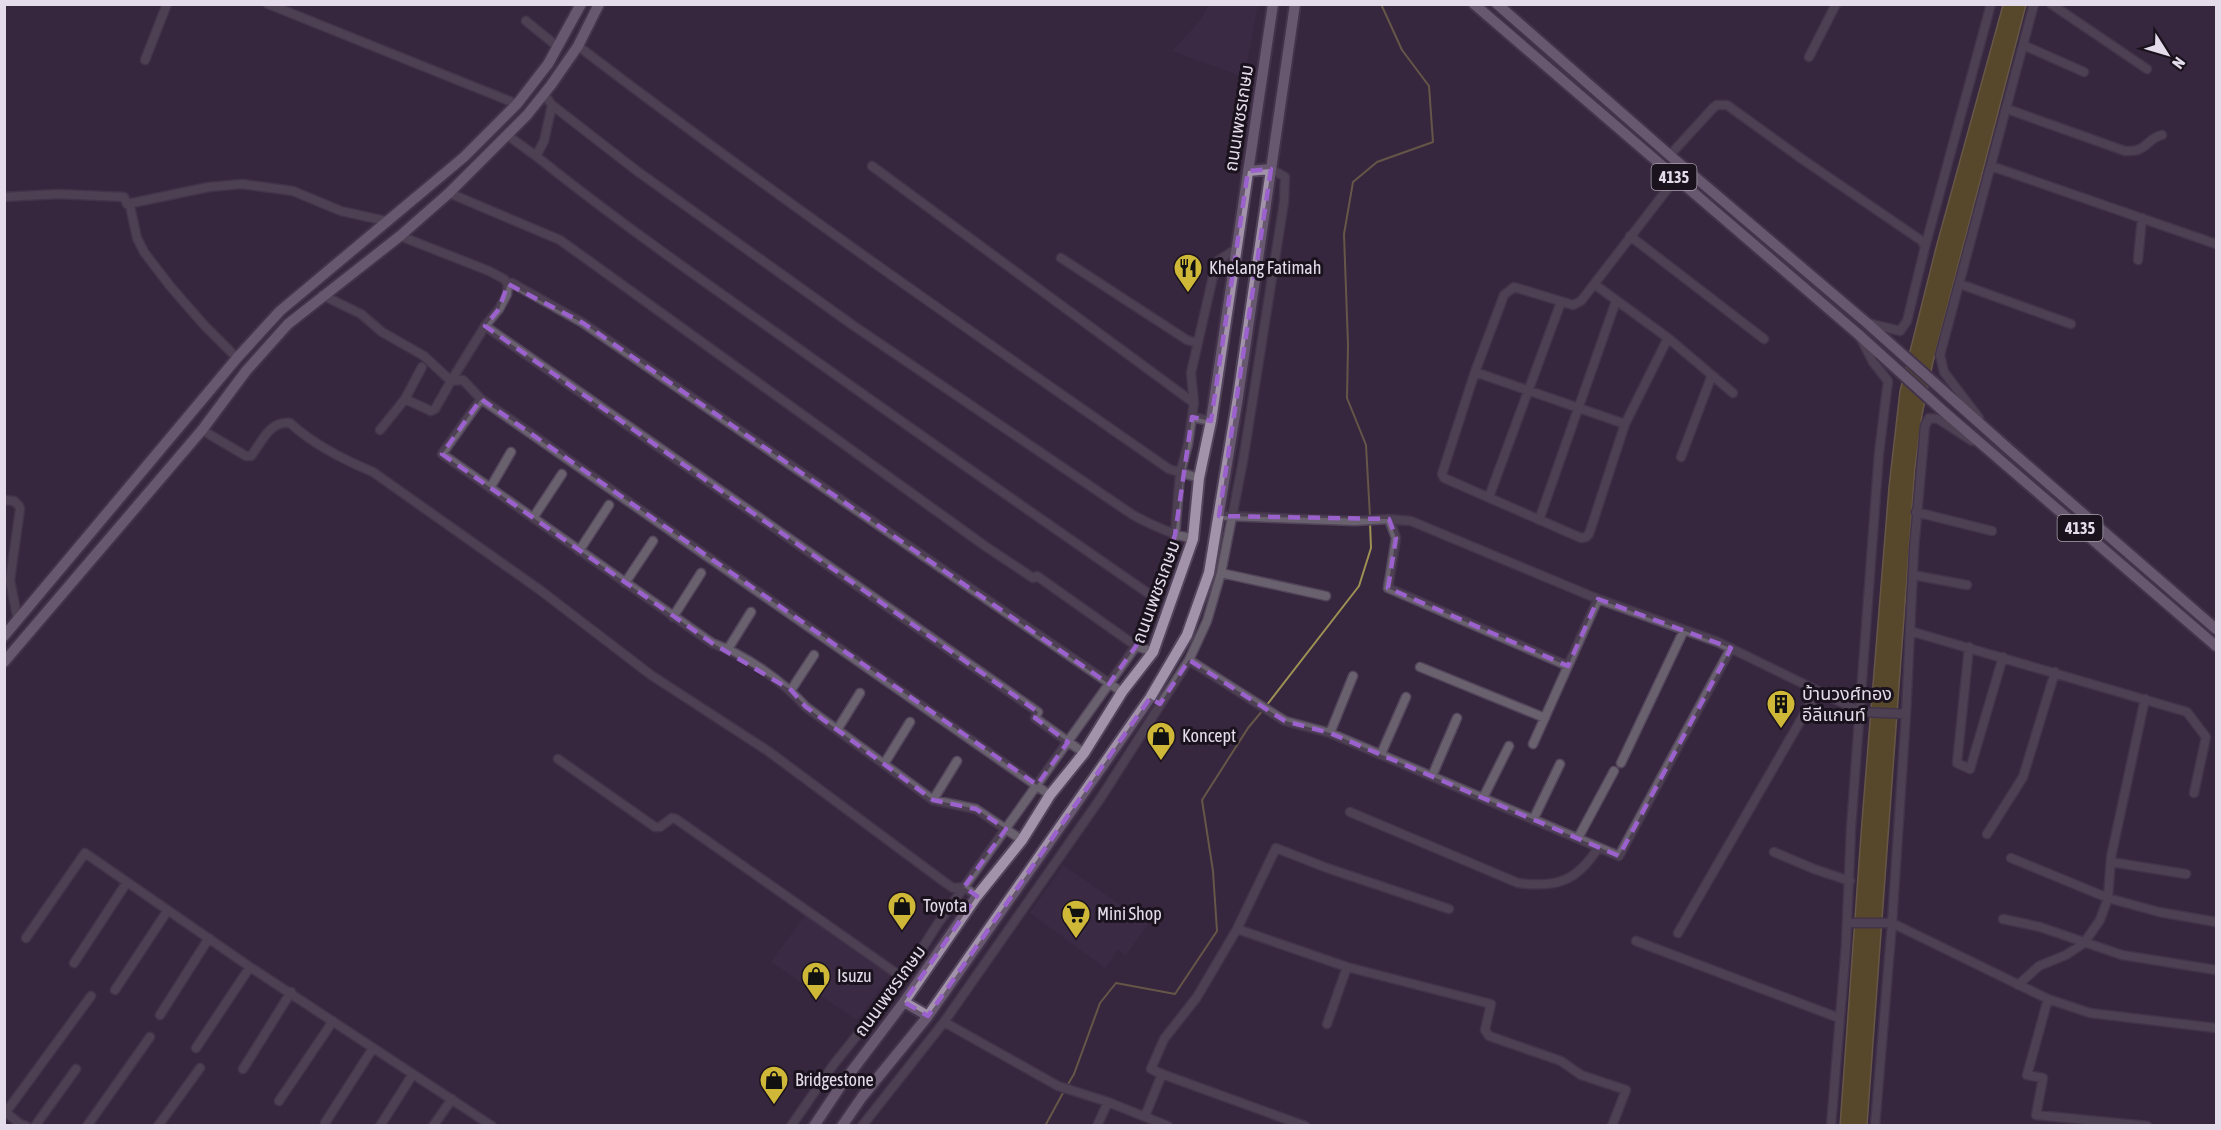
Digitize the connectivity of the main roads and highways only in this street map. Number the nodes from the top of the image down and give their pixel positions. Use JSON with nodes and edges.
{"nodes":[{"id":1,"x":581,"y":4,"type":"edge"},
{"id":2,"x":599,"y":4,"type":"edge"},
{"id":3,"x":1273,"y":4,"type":"edge"},
{"id":4,"x":1295,"y":4,"type":"edge"},
{"id":5,"x":1474,"y":4,"type":"edge"},
{"id":6,"x":1505,"y":7,"type":"edge"},
{"id":7,"x":1271,"y":169,"type":"junction"},
{"id":8,"x":1248,"y":171,"type":"junction"},
{"id":9,"x":2217,"y":630,"type":"edge"},
{"id":10,"x":4,"y":636,"type":"edge"},
{"id":11,"x":2217,"y":646,"type":"edge"},
{"id":12,"x":4,"y":662,"type":"edge"},
{"id":13,"x":904,"y":1002,"type":"junction"},
{"id":14,"x":928,"y":1016,"type":"junction"},
{"id":15,"x":814,"y":1125,"type":"edge"},
{"id":16,"x":842,"y":1125,"type":"edge"}],
"edges":[{"from":1,"to":10,"type":"main road"},
{"from":2,"to":12,"type":"main road"},
{"from":3,"to":8,"type":"main road","name":"ถนนเพชรเกษม"},
{"from":4,"to":7,"type":"main road"},
{"from":5,"to":11,"type":"main road","number":"4135"},
{"from":6,"to":9,"type":"main road","number":"4135"},
{"from":7,"to":8,"type":"main road"},
{"from":7,"to":14,"type":"main road"},
{"from":8,"to":13,"type":"main road","name":"ถนนเพชรเกษม"},
{"from":13,"to":14,"type":"main road"},
{"from":13,"to":15,"type":"main road","name":"ถนนเพชรเกษม"},
{"from":14,"to":16,"type":"main road"}]}
